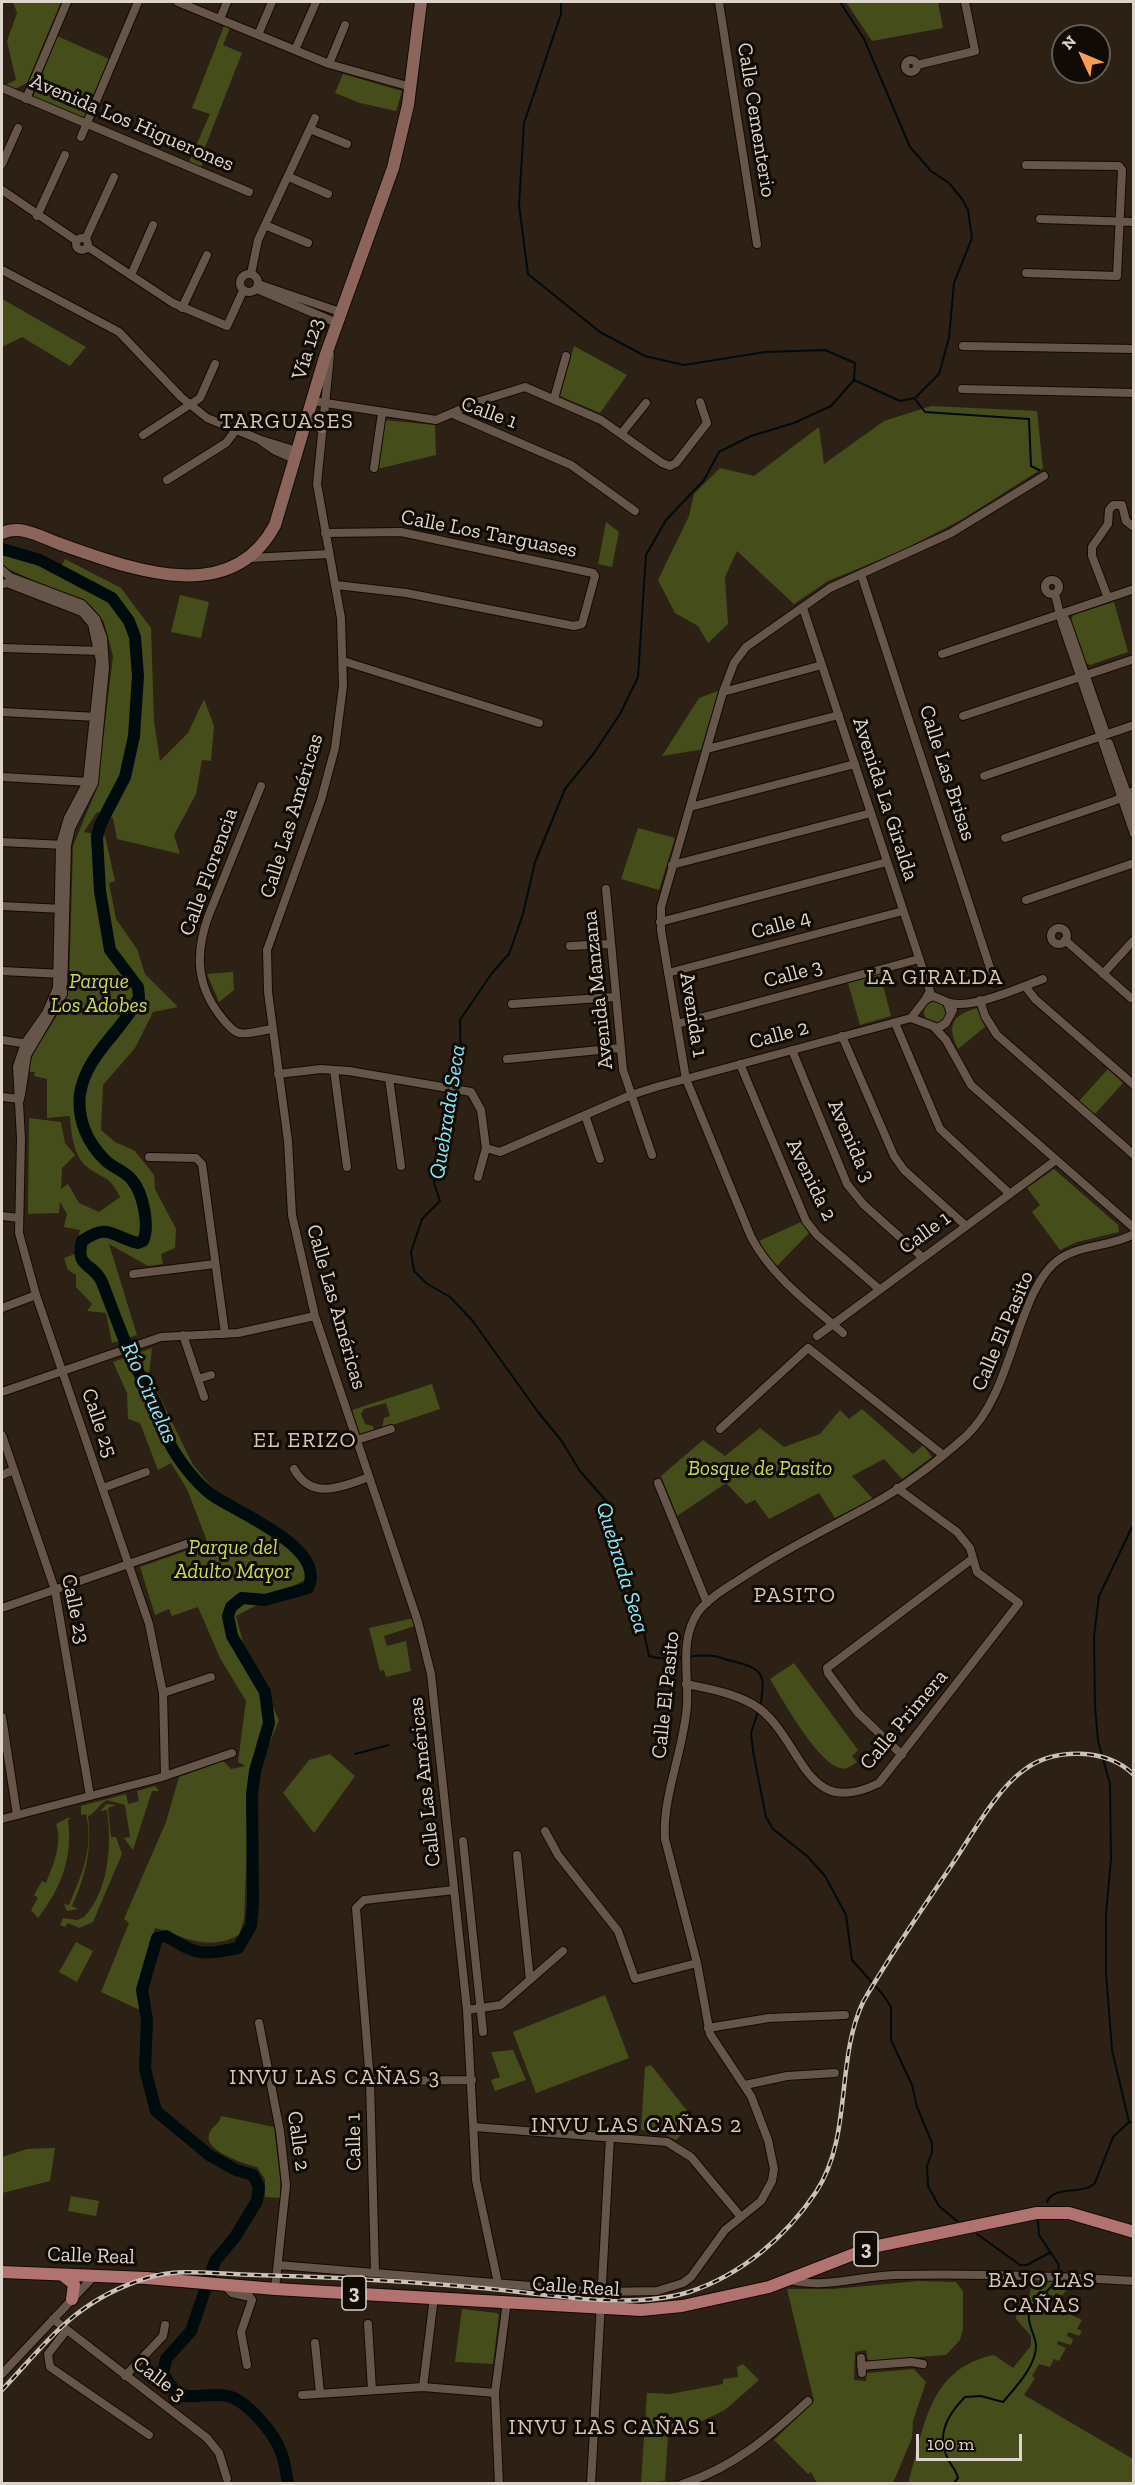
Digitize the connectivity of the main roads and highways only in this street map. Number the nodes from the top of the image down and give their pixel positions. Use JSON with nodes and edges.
{"nodes":[{"id":1,"x":421,"y":2,"type":"edge"},
{"id":2,"x":305,"y":424,"type":"junction"},
{"id":3,"x":322,"y":426,"type":"road end"},
{"id":4,"x":3,"y":531,"type":"edge"},
{"id":5,"x":1134,"y":2232,"type":"edge"},
{"id":6,"x":2,"y":2272,"type":"edge"},
{"id":7,"x":64,"y":2276,"type":"junction"},
{"id":8,"x":72,"y":2299,"type":"road end"}],
"edges":[{"from":1,"to":2,"type":"main road","name":"Vía 123"},
{"from":2,"to":3,"type":"main road"},
{"from":2,"to":4,"type":"main road","name":"Vía 123"},
{"from":5,"to":7,"type":"main road","name":"Calle Real","number":"3"},
{"from":6,"to":7,"type":"main road","name":"Calle Real","number":"3"},
{"from":7,"to":8,"type":"main road"}]}
